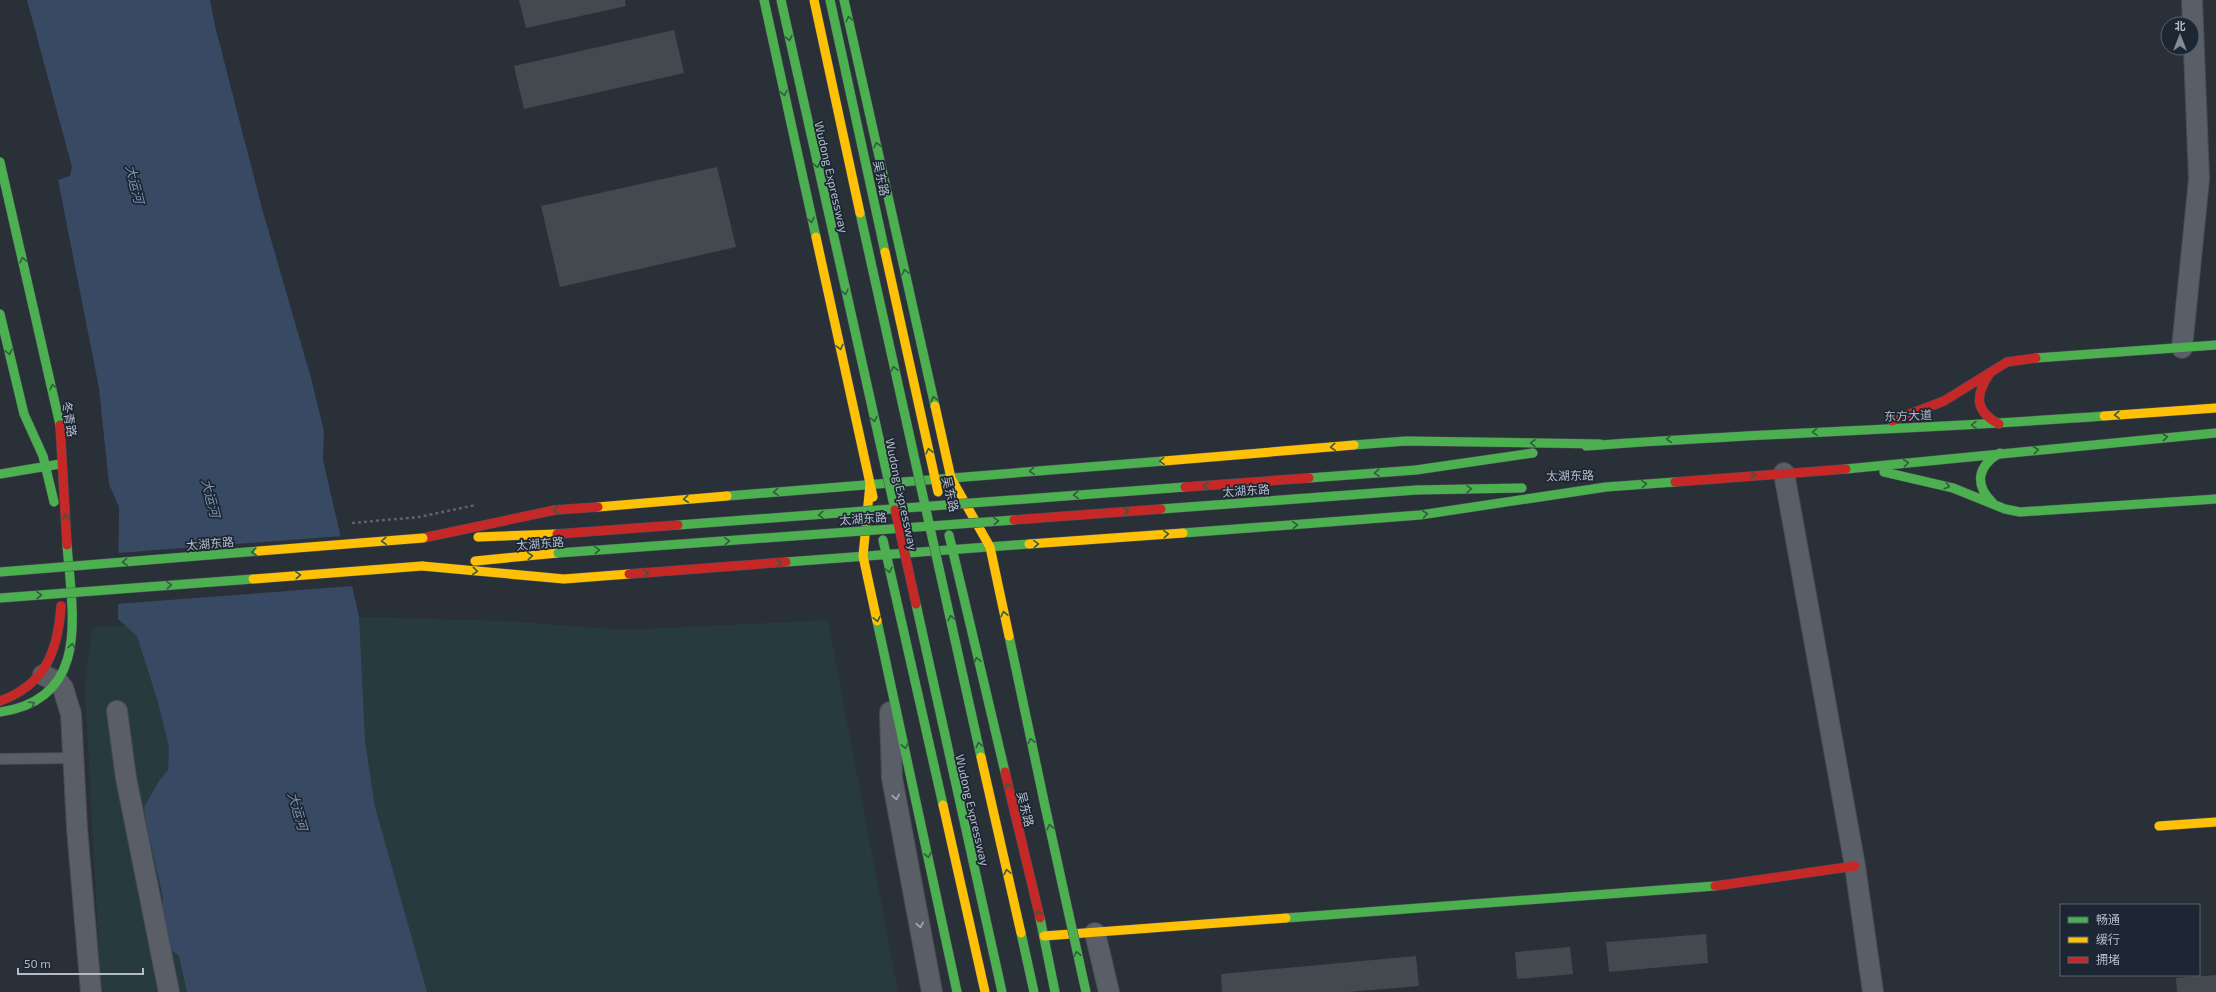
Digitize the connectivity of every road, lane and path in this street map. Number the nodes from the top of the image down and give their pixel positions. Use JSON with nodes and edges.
{"nodes":[{"id":1,"x":764,"y":0,"type":"edge"},
{"id":2,"x":781,"y":0,"type":"edge"},
{"id":3,"x":814,"y":0,"type":"edge"},
{"id":4,"x":830,"y":0,"type":"edge"},
{"id":5,"x":844,"y":0,"type":"edge"},
{"id":6,"x":2192,"y":0,"type":"edge"},
{"id":7,"x":0,"y":162,"type":"edge"},
{"id":8,"x":0,"y":314,"type":"edge"},
{"id":9,"x":2216,"y":345,"type":"edge"},
{"id":10,"x":2182,"y":348,"type":"junction"},
{"id":11,"x":1991,"y":372,"type":"junction"},
{"id":12,"x":2216,"y":408,"type":"edge"},
{"id":13,"x":1999,"y":424,"type":"junction"},
{"id":14,"x":1854,"y":430,"type":"junction"},
{"id":15,"x":2216,"y":433,"type":"edge"},
{"id":16,"x":1600,"y":444,"type":"junction"},
{"id":17,"x":62,"y":453,"type":"junction"},
{"id":18,"x":2000,"y":453,"type":"junction"},
{"id":19,"x":39,"y":457,"type":"junction"},
{"id":20,"x":63,"y":463,"type":"junction"},
{"id":21,"x":46,"y":466,"type":"junction"},
{"id":22,"x":1853,"y":468,"type":"junction"},
{"id":23,"x":1784,"y":473,"type":"junction"},
{"id":24,"x":0,"y":474,"type":"edge"},
{"id":25,"x":952,"y":478,"type":"junction"},
{"id":26,"x":935,"y":479,"type":"junction"},
{"id":27,"x":870,"y":484,"type":"junction"},
{"id":28,"x":1606,"y":487,"type":"junction"},
{"id":29,"x":2216,"y":499,"type":"edge"},
{"id":30,"x":1993,"y":503,"type":"junction"},
{"id":31,"x":480,"y":504,"type":"dead end"},
{"id":32,"x":55,"y":512,"type":"dead end"},
{"id":33,"x":356,"y":522,"type":"dead end"},
{"id":34,"x":423,"y":538,"type":"junction"},
{"id":35,"x":57,"y":541,"type":"dead end"},
{"id":36,"x":990,"y":548,"type":"junction"},
{"id":37,"x":952,"y":550,"type":"junction"},
{"id":38,"x":886,"y":554,"type":"junction"},
{"id":39,"x":863,"y":556,"type":"junction"},
{"id":40,"x":422,"y":566,"type":"junction"},
{"id":41,"x":0,"y":572,"type":"edge"},
{"id":42,"x":0,"y":598,"type":"edge"},
{"id":43,"x":889,"y":674,"type":"junction"},
{"id":44,"x":49,"y":678,"type":"junction"},
{"id":45,"x":0,"y":701,"type":"edge"},
{"id":46,"x":117,"y":711,"type":"dead end"},
{"id":47,"x":0,"y":712,"type":"edge"},
{"id":48,"x":73,"y":758,"type":"junction"},
{"id":49,"x":0,"y":759,"type":"edge"},
{"id":50,"x":2216,"y":822,"type":"edge"},
{"id":51,"x":2159,"y":826,"type":"dead end"},
{"id":52,"x":1855,"y":866,"type":"junction"},
{"id":53,"x":1095,"y":933,"type":"junction"},
{"id":54,"x":1044,"y":936,"type":"junction"},
{"id":55,"x":91,"y":992,"type":"edge"},
{"id":56,"x":169,"y":992,"type":"edge"},
{"id":57,"x":932,"y":992,"type":"edge"},
{"id":58,"x":957,"y":992,"type":"edge"},
{"id":59,"x":985,"y":992,"type":"edge"},
{"id":60,"x":1002,"y":992,"type":"edge"},
{"id":61,"x":1034,"y":992,"type":"edge"},
{"id":62,"x":1055,"y":992,"type":"edge"},
{"id":63,"x":1059,"y":992,"type":"edge"},
{"id":64,"x":1086,"y":992,"type":"edge"},
{"id":65,"x":1109,"y":992,"type":"edge"},
{"id":66,"x":1873,"y":992,"type":"edge"}],
"edges":[{"from":1,"to":27,"type":"main road","one_way":true},
{"from":2,"to":60,"type":"main road","name":"Wudong Expressway","one_way":true,"bridge":true},
{"from":61,"to":3,"type":"main road","name":"Wudong Expressway","one_way":true,"bridge":true},
{"from":26,"to":4,"type":"main road","name":"吴东路","one_way":true},
{"from":25,"to":5,"type":"main road","one_way":true},
{"from":6,"to":10,"type":"street"},
{"from":17,"to":7,"type":"main road","name":"冬青路","one_way":true},
{"from":8,"to":19,"type":"main road","one_way":true},
{"from":9,"to":10,"type":"main road"},
{"from":10,"to":11,"type":"main road"},
{"from":11,"to":13,"type":"main road"},
{"from":11,"to":14,"type":"main road"},
{"from":12,"to":13,"type":"main road","name":"东方大道","one_way":true},
{"from":13,"to":14,"type":"main road","name":"东方大道","one_way":true},
{"from":14,"to":16,"type":"main road","name":"东方大道","one_way":true},
{"from":18,"to":15,"type":"main road","one_way":true},
{"from":16,"to":25,"type":"main road","name":"太湖东路","one_way":true},
{"from":16,"to":34,"type":"main road","name":"太湖东路","one_way":true,"bridge":true},
{"from":17,"to":19,"type":"main road"},
{"from":17,"to":20,"type":"main road","name":"冬青路"},
{"from":22,"to":18,"type":"main road","one_way":true},
{"from":18,"to":30,"type":"main road"},
{"from":19,"to":21,"type":"main road"},
{"from":20,"to":21,"type":"main road"},
{"from":44,"to":20,"type":"main road","name":"冬青路","one_way":true},
{"from":21,"to":24,"type":"main road"},
{"from":21,"to":32,"type":"main road"},
{"from":22,"to":23,"type":"main road"},
{"from":22,"to":30,"type":"main road","one_way":true},
{"from":28,"to":23,"type":"main road","one_way":true},
{"from":23,"to":52,"type":"street"},
{"from":25,"to":26,"type":"main road","name":"太湖东路"},
{"from":25,"to":36,"type":"main road"},
{"from":26,"to":27,"type":"main road","name":"太湖东路"},
{"from":26,"to":37,"type":"main road","name":"吴东路"},
{"from":27,"to":34,"type":"main road","name":"太湖东路","one_way":true},
{"from":27,"to":38,"type":"main road"},
{"from":27,"to":39,"type":"main road"},
{"from":36,"to":28,"type":"main road","name":"太湖东路","one_way":true},
{"from":40,"to":28,"type":"main road","name":"太湖东路","one_way":true,"bridge":true},
{"from":29,"to":30,"type":"main road"},
{"from":31,"to":33,"type":"path"},
{"from":34,"to":41,"type":"main road","name":"太湖东路","one_way":true,"bridge":true},
{"from":35,"to":44,"type":"main road"},
{"from":36,"to":37,"type":"main road","name":"太湖东路"},
{"from":64,"to":36,"type":"main road","one_way":true,"bridge":true},
{"from":37,"to":38,"type":"main road","name":"太湖东路"},
{"from":54,"to":37,"type":"main road","name":"吴东路","one_way":true},
{"from":38,"to":39,"type":"main road","name":"太湖东路"},
{"from":38,"to":59,"type":"main road","one_way":true},
{"from":40,"to":39,"type":"main road","name":"太湖东路","one_way":true},
{"from":39,"to":43,"type":"main road","one_way":true},
{"from":42,"to":40,"type":"main road","name":"太湖东路","one_way":true,"bridge":true},
{"from":43,"to":57,"type":"street","one_way":true},
{"from":43,"to":58,"type":"main road","one_way":true},
{"from":44,"to":45,"type":"main road"},
{"from":47,"to":44,"type":"main road","one_way":true},
{"from":44,"to":48,"type":"street"},
{"from":46,"to":56,"type":"street"},
{"from":48,"to":49,"type":"lane"},
{"from":48,"to":55,"type":"street"},
{"from":50,"to":51,"type":"main road"},
{"from":52,"to":53,"type":"main road"},
{"from":52,"to":66,"type":"street"},
{"from":53,"to":54,"type":"main road"},
{"from":53,"to":65,"type":"street"},
{"from":54,"to":62,"type":"main road","name":"吴东路"},
{"from":54,"to":63,"type":"street"}]}
